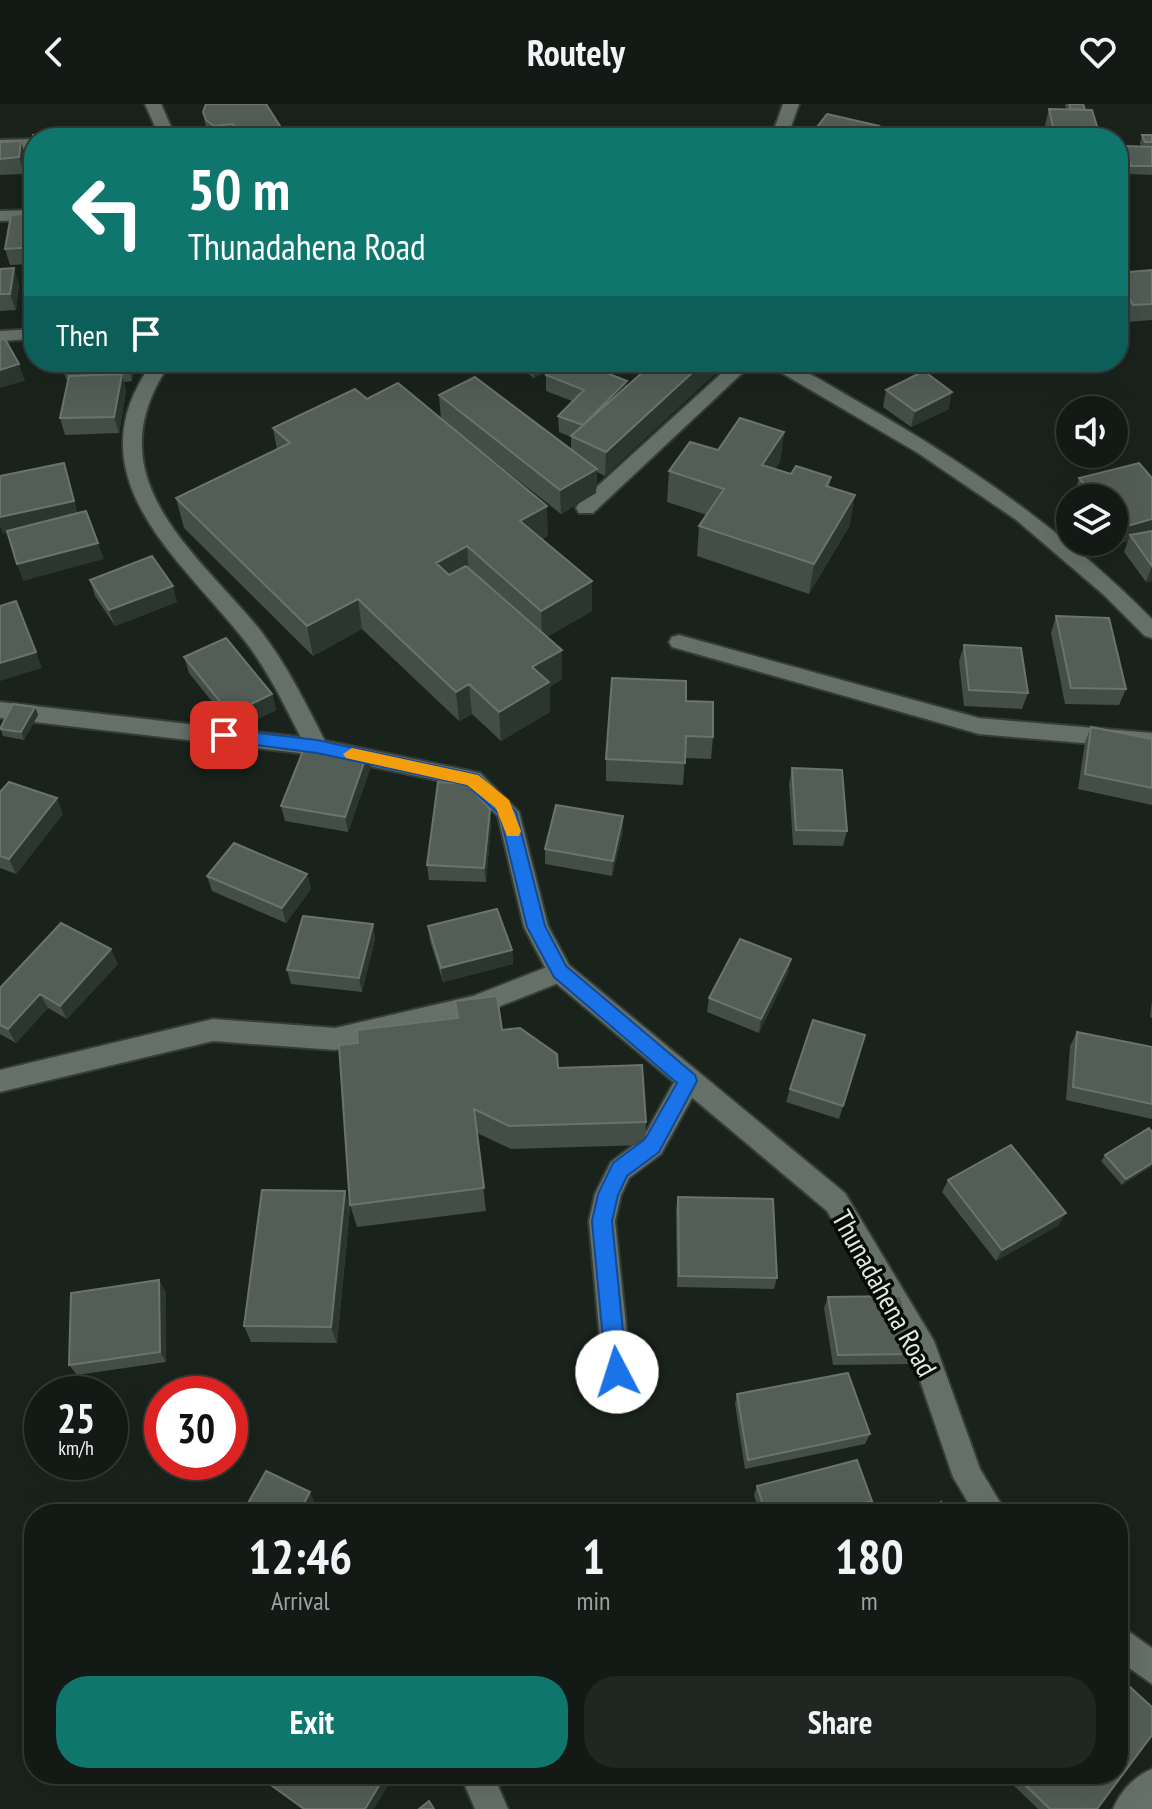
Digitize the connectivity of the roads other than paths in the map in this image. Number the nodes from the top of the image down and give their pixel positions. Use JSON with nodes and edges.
{"nodes":[{"id":1,"x":153,"y":104,"type":"edge"},
{"id":2,"x":791,"y":104,"type":"edge"},
{"id":3,"x":164,"y":128,"type":"edge"},
{"id":4,"x":783,"y":128,"type":"edge"},
{"id":5,"x":24,"y":144,"type":"edge"},
{"id":6,"x":0,"y":145,"type":"edge"},
{"id":7,"x":24,"y":215,"type":"edge"},
{"id":8,"x":0,"y":216,"type":"edge"},
{"id":9,"x":24,"y":335,"type":"edge"},
{"id":10,"x":0,"y":336,"type":"edge"},
{"id":11,"x":157,"y":372,"type":"edge"},
{"id":12,"x":734,"y":372,"type":"edge"},
{"id":13,"x":791,"y":372,"type":"edge"},
{"id":14,"x":586,"y":508,"type":"dead end"},
{"id":15,"x":1152,"y":631,"type":"edge"},
{"id":16,"x":679,"y":642,"type":"dead end"},
{"id":17,"x":0,"y":710,"type":"edge"},
{"id":18,"x":1152,"y":741,"type":"edge"},
{"id":19,"x":317,"y":747,"type":"junction"},
{"id":20,"x":560,"y":972,"type":"junction"},
{"id":21,"x":0,"y":1081,"type":"edge"},
{"id":22,"x":688,"y":1081,"type":"junction"},
{"id":23,"x":617,"y":1372,"type":"dead end"},
{"id":24,"x":986,"y":1504,"type":"edge"},
{"id":25,"x":1128,"y":1648,"type":"edge"},
{"id":26,"x":1152,"y":1668,"type":"edge"},
{"id":27,"x":481,"y":1784,"type":"edge"},
{"id":28,"x":1152,"y":1785,"type":"edge"},
{"id":29,"x":492,"y":1809,"type":"edge"},
{"id":30,"x":1129,"y":1809,"type":"edge"}],
"edges":[{"from":1,"to":3,"type":"street"},
{"from":2,"to":4,"type":"street"},
{"from":5,"to":6,"type":"street"},
{"from":7,"to":8,"type":"street"},
{"from":9,"to":10,"type":"street"},
{"from":11,"to":19,"type":"street"},
{"from":12,"to":14,"type":"street"},
{"from":13,"to":15,"type":"street"},
{"from":16,"to":18,"type":"street"},
{"from":17,"to":19,"type":"street","name":"Thunadahena Road"},
{"from":19,"to":20,"type":"street","name":"Thunadahena Road"},
{"from":20,"to":21,"type":"street"},
{"from":20,"to":22,"type":"street","name":"Thunadahena Road"},
{"from":22,"to":23,"type":"street"},
{"from":22,"to":24,"type":"street","name":"Thunadahena Road"},
{"from":25,"to":26,"type":"street"},
{"from":27,"to":29,"type":"street"},
{"from":28,"to":30,"type":"street"}]}
